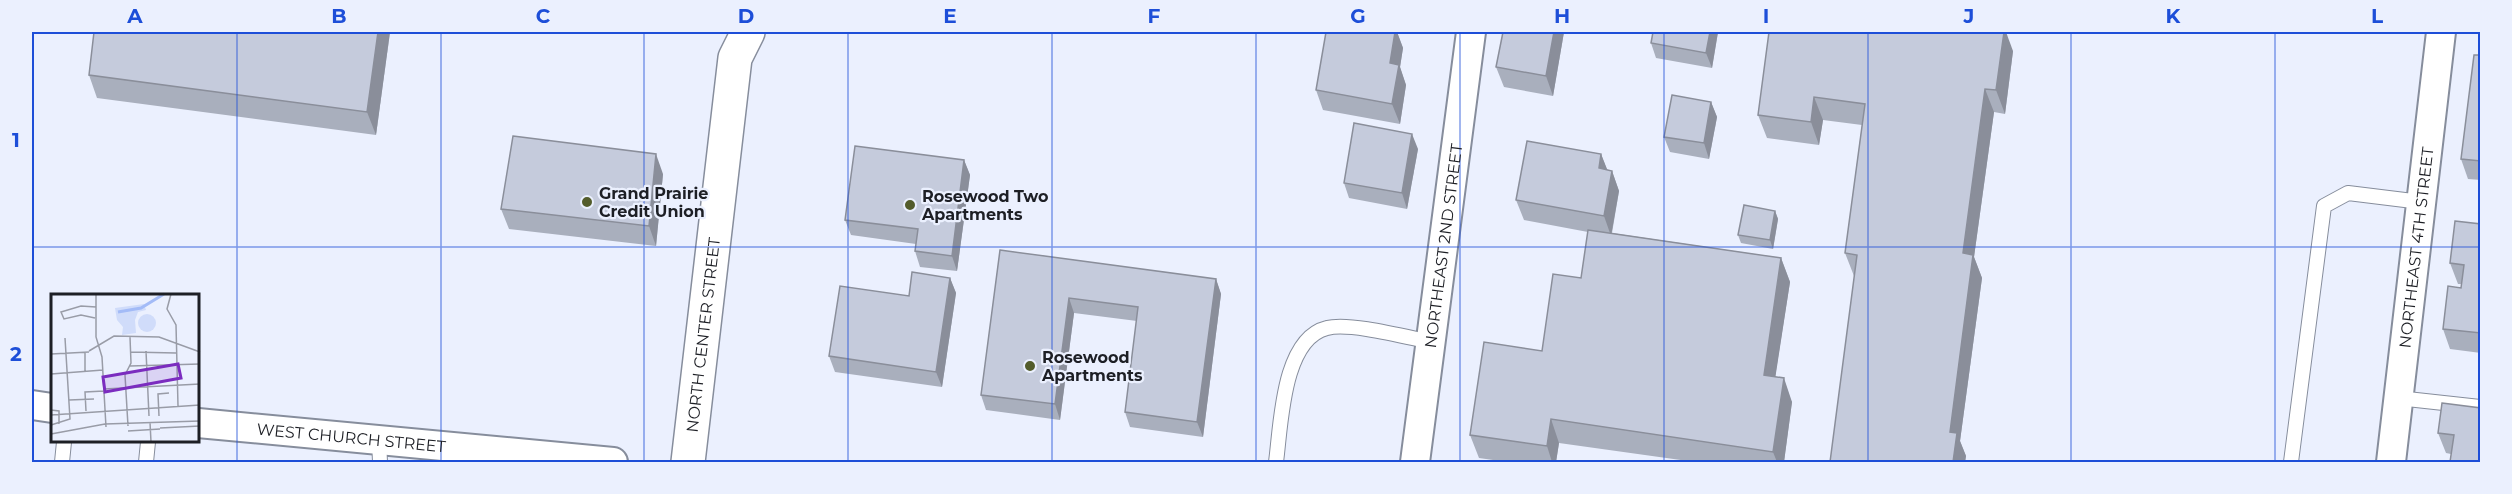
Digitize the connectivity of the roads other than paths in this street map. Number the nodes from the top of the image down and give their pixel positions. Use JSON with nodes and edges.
{"nodes":[{"id":1,"x":748,"y":32,"type":"edge"},
{"id":2,"x":1471,"y":32,"type":"edge"},
{"id":3,"x":2441,"y":32,"type":"edge"},
{"id":4,"x":2421,"y":202,"type":"junction"},
{"id":5,"x":1431,"y":342,"type":"junction"},
{"id":6,"x":2398,"y":398,"type":"junction"},
{"id":7,"x":32,"y":405,"type":"edge"},
{"id":8,"x":2481,"y":406,"type":"edge"},
{"id":9,"x":51,"y":408,"type":"edge"},
{"id":10,"x":200,"y":423,"type":"edge"},
{"id":11,"x":64,"y":443,"type":"edge"},
{"id":12,"x":148,"y":443,"type":"edge"},
{"id":13,"x":380,"y":451,"type":"edge"},
{"id":14,"x":1277,"y":458,"type":"edge"},
{"id":15,"x":63,"y":462,"type":"edge"},
{"id":16,"x":146,"y":462,"type":"edge"},
{"id":17,"x":613,"y":462,"type":"edge"},
{"id":18,"x":688,"y":462,"type":"edge"},
{"id":19,"x":1415,"y":462,"type":"edge"},
{"id":20,"x":2291,"y":462,"type":"edge"},
{"id":21,"x":2391,"y":462,"type":"edge"}],
"edges":[{"from":1,"to":18,"type":"street","name":"NORTH CENTER STREET"},
{"from":2,"to":5,"type":"street","name":"NORTHEAST 2ND STREET"},
{"from":3,"to":4,"type":"street","name":"NORTHEAST 4TH STREET"},
{"from":4,"to":6,"type":"street","name":"NORTHEAST 4TH STREET"},
{"from":4,"to":20,"type":"lane"},
{"from":5,"to":14,"type":"lane"},
{"from":5,"to":19,"type":"street","name":"NORTHEAST 2ND STREET"},
{"from":6,"to":8,"type":"lane"},
{"from":6,"to":21,"type":"street","name":"NORTHEAST 4TH STREET"},
{"from":7,"to":9,"type":"street"},
{"from":10,"to":13,"type":"street","name":"WEST CHURCH STREET"},
{"from":11,"to":15,"type":"lane"},
{"from":12,"to":16,"type":"lane"},
{"from":13,"to":17,"type":"street","name":"WEST CHURCH STREET"}]}
